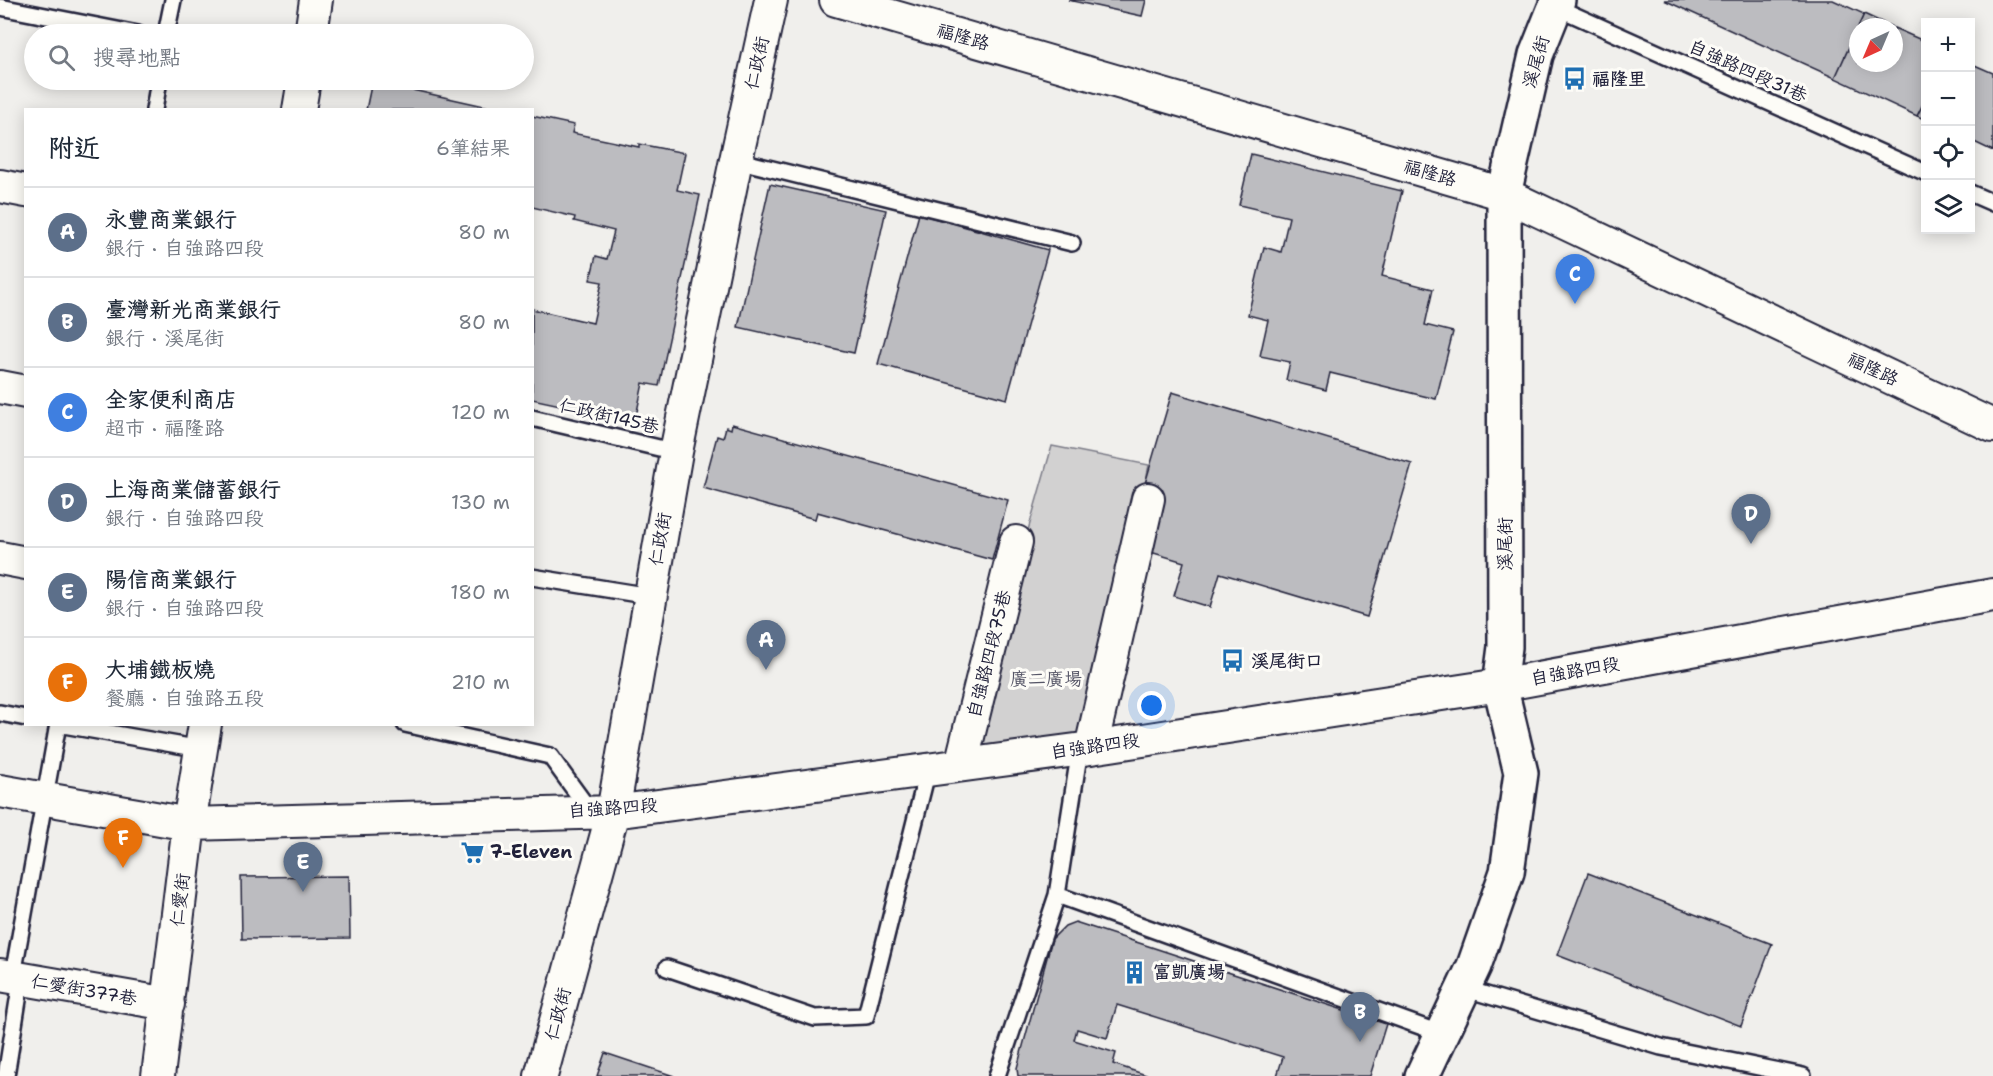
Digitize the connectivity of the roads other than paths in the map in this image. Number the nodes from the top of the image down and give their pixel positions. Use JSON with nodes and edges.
{"nodes":[{"id":1,"x":172,"y":0,"type":"edge"},
{"id":2,"x":316,"y":0,"type":"edge"},
{"id":3,"x":771,"y":0,"type":"edge"},
{"id":4,"x":844,"y":1,"type":"edge"},
{"id":5,"x":1556,"y":3,"type":"edge"},
{"id":6,"x":1,"y":8,"type":"edge"},
{"id":7,"x":85,"y":24,"type":"edge"},
{"id":8,"x":168,"y":24,"type":"edge"},
{"id":9,"x":312,"y":24,"type":"edge"},
{"id":10,"x":157,"y":90,"type":"edge"},
{"id":11,"x":302,"y":90,"type":"edge"},
{"id":12,"x":154,"y":108,"type":"edge"},
{"id":13,"x":299,"y":108,"type":"edge"},
{"id":14,"x":736,"y":160,"type":"junction"},
{"id":15,"x":1921,"y":170,"type":"edge"},
{"id":16,"x":0,"y":186,"type":"edge"},
{"id":17,"x":24,"y":191,"type":"edge"},
{"id":18,"x":1504,"y":194,"type":"junction"},
{"id":19,"x":1975,"y":195,"type":"edge"},
{"id":20,"x":1993,"y":203,"type":"edge"},
{"id":21,"x":1072,"y":243,"type":"dead end"},
{"id":22,"x":0,"y":387,"type":"edge"},
{"id":23,"x":24,"y":392,"type":"edge"},
{"id":24,"x":534,"y":417,"type":"edge"},
{"id":25,"x":1993,"y":426,"type":"edge"},
{"id":26,"x":676,"y":452,"type":"junction"},
{"id":27,"x":1148,"y":499,"type":"dead end"},
{"id":28,"x":1016,"y":542,"type":"dead end"},
{"id":29,"x":0,"y":558,"type":"edge"},
{"id":30,"x":24,"y":562,"type":"edge"},
{"id":31,"x":534,"y":577,"type":"edge"},
{"id":32,"x":1993,"y":595,"type":"edge"},
{"id":33,"x":650,"y":596,"type":"junction"},
{"id":34,"x":1500,"y":685,"type":"junction"},
{"id":35,"x":0,"y":713,"type":"edge"},
{"id":36,"x":24,"y":718,"type":"edge"},
{"id":37,"x":58,"y":726,"type":"edge"},
{"id":38,"x":80,"y":726,"type":"edge"},
{"id":39,"x":414,"y":726,"type":"edge"},
{"id":40,"x":203,"y":737,"type":"edge"},
{"id":41,"x":1085,"y":748,"type":"junction"},
{"id":42,"x":962,"y":765,"type":"junction"},
{"id":43,"x":928,"y":770,"type":"junction"},
{"id":44,"x":0,"y":790,"type":"edge"},
{"id":45,"x":44,"y":799,"type":"junction"},
{"id":46,"x":602,"y":811,"type":"junction"},
{"id":47,"x":189,"y":824,"type":"junction"},
{"id":48,"x":1057,"y":895,"type":"junction"},
{"id":49,"x":668,"y":968,"type":"dead end"},
{"id":50,"x":8,"y":977,"type":"edge"},
{"id":51,"x":1463,"y":988,"type":"junction"},
{"id":52,"x":168,"y":1004,"type":"junction"},
{"id":53,"x":1442,"y":1034,"type":"junction"},
{"id":54,"x":6,"y":1076,"type":"edge"},
{"id":55,"x":158,"y":1076,"type":"edge"},
{"id":56,"x":541,"y":1076,"type":"edge"},
{"id":57,"x":997,"y":1076,"type":"edge"},
{"id":58,"x":1422,"y":1076,"type":"edge"},
{"id":59,"x":1803,"y":1076,"type":"edge"}],
"edges":[{"from":1,"to":8,"type":"lane"},
{"from":2,"to":9,"type":"street"},
{"from":3,"to":14,"type":"street","name":"仁政街"},
{"from":4,"to":18,"type":"street","name":"福隆路"},
{"from":5,"to":15,"type":"lane","name":"自強路四段31巷"},
{"from":5,"to":18,"type":"street","name":"溪尾街"},
{"from":6,"to":7,"type":"lane"},
{"from":10,"to":12,"type":"lane"},
{"from":11,"to":13,"type":"street"},
{"from":14,"to":21,"type":"lane"},
{"from":14,"to":26,"type":"street","name":"仁政街"},
{"from":16,"to":17,"type":"street"},
{"from":18,"to":25,"type":"street","name":"福隆路"},
{"from":18,"to":34,"type":"street","name":"溪尾街"},
{"from":19,"to":20,"type":"lane"},
{"from":22,"to":23,"type":"street"},
{"from":24,"to":26,"type":"lane","name":"仁政街145巷"},
{"from":26,"to":33,"type":"street","name":"仁政街"},
{"from":27,"to":41,"type":"street"},
{"from":28,"to":42,"type":"street","name":"自強路四段75巷"},
{"from":29,"to":30,"type":"street"},
{"from":31,"to":33,"type":"lane"},
{"from":32,"to":34,"type":"street","name":"自強路四段"},
{"from":33,"to":46,"type":"street","name":"仁政街"},
{"from":34,"to":41,"type":"street","name":"自強路四段"},
{"from":34,"to":51,"type":"street","name":"溪尾街"},
{"from":35,"to":36,"type":"lane"},
{"from":37,"to":45,"type":"lane"},
{"from":38,"to":40,"type":"lane"},
{"from":39,"to":46,"type":"lane"},
{"from":40,"to":47,"type":"street","name":"仁愛街"},
{"from":41,"to":42,"type":"street","name":"自強路四段"},
{"from":41,"to":48,"type":"lane"},
{"from":42,"to":43,"type":"street","name":"自強路四段"},
{"from":43,"to":46,"type":"street","name":"自強路四段"},
{"from":43,"to":49,"type":"lane"},
{"from":44,"to":45,"type":"street","name":"自強路四段"},
{"from":45,"to":47,"type":"street","name":"自強路四段"},
{"from":45,"to":50,"type":"lane"},
{"from":46,"to":47,"type":"street","name":"自強路四段"},
{"from":46,"to":56,"type":"street","name":"仁政街"},
{"from":47,"to":52,"type":"street","name":"仁愛街"},
{"from":48,"to":53,"type":"lane"},
{"from":48,"to":57,"type":"lane"},
{"from":50,"to":52,"type":"street","name":"仁愛街377巷"},
{"from":50,"to":54,"type":"lane"},
{"from":51,"to":53,"type":"street","name":"溪尾街"},
{"from":51,"to":59,"type":"lane"},
{"from":52,"to":55,"type":"street","name":"仁愛街"},
{"from":53,"to":58,"type":"street","name":"溪尾街"}]}
